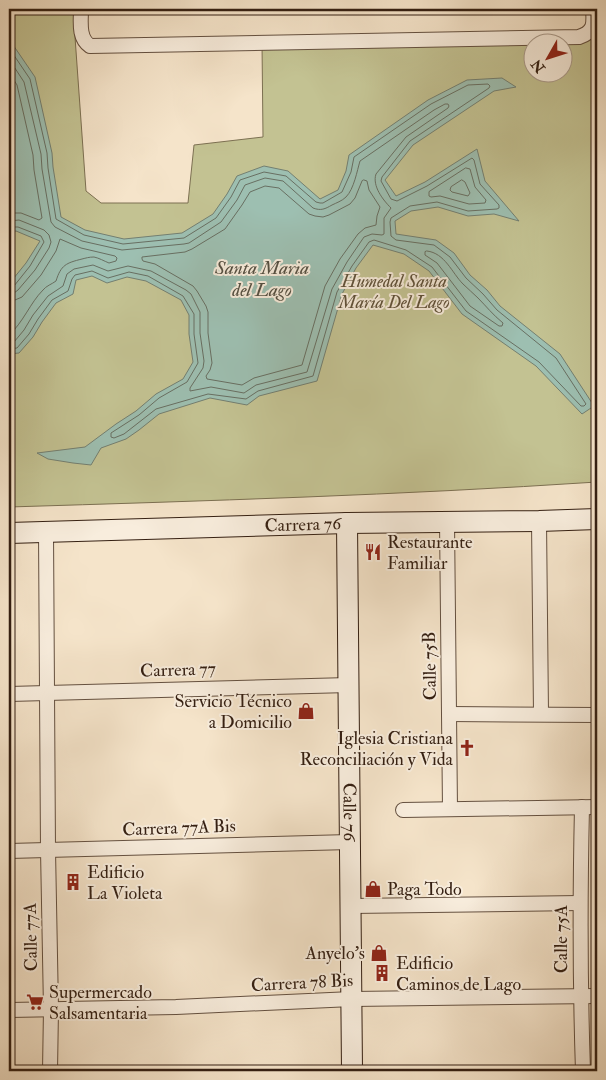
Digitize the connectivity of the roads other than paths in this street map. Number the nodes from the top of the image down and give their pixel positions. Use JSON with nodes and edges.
{"nodes":[{"id":1,"x":81,"y":9,"type":"edge"},
{"id":2,"x":594,"y":16,"type":"edge"},
{"id":3,"x":597,"y":519,"type":"edge"},
{"id":4,"x":447,"y":521,"type":"junction"},
{"id":5,"x":539,"y":521,"type":"junction"},
{"id":6,"x":347,"y":523,"type":"junction"},
{"id":7,"x":46,"y":532,"type":"junction"},
{"id":8,"x":9,"y":533,"type":"edge"},
{"id":9,"x":349,"y":684,"type":"junction"},
{"id":10,"x":47,"y":693,"type":"junction"},
{"id":11,"x":9,"y":694,"type":"edge"},
{"id":12,"x":449,"y":714,"type":"junction"},
{"id":13,"x":541,"y":714,"type":"junction"},
{"id":14,"x":597,"y":715,"type":"edge"},
{"id":15,"x":582,"y":807,"type":"junction"},
{"id":16,"x":597,"y":807,"type":"edge"},
{"id":17,"x":450,"y":809,"type":"junction"},
{"id":18,"x":404,"y":810,"type":"dead end"},
{"id":19,"x":350,"y":842,"type":"junction"},
{"id":20,"x":48,"y":850,"type":"junction"},
{"id":21,"x":9,"y":851,"type":"edge"},
{"id":22,"x":580,"y":903,"type":"junction"},
{"id":23,"x":350,"y":906,"type":"junction"},
{"id":24,"x":580,"y":996,"type":"junction"},
{"id":25,"x":597,"y":996,"type":"edge"},
{"id":26,"x":352,"y":999,"type":"junction"},
{"id":27,"x":51,"y":1009,"type":"junction"},
{"id":28,"x":9,"y":1010,"type":"edge"},
{"id":29,"x":50,"y":1071,"type":"edge"},
{"id":30,"x":352,"y":1071,"type":"edge"},
{"id":31,"x":583,"y":1071,"type":"edge"}],
"edges":[{"from":1,"to":2,"type":"street"},
{"from":3,"to":5,"type":"main road","name":"Carrera 76"},
{"from":4,"to":5,"type":"main road","name":"Carrera 76"},
{"from":4,"to":6,"type":"main road","name":"Carrera 76"},
{"from":4,"to":12,"type":"street","name":"Calle 75B"},
{"from":5,"to":13,"type":"street"},
{"from":6,"to":7,"type":"main road","name":"Carrera 76"},
{"from":6,"to":9,"type":"main road","name":"Calle 76"},
{"from":7,"to":8,"type":"main road","name":"Carrera 76"},
{"from":7,"to":10,"type":"street","name":"Calle 77A"},
{"from":9,"to":10,"type":"street","name":"Carrera 77"},
{"from":9,"to":19,"type":"main road","name":"Calle 76"},
{"from":10,"to":11,"type":"street","name":"Carrera 77"},
{"from":10,"to":20,"type":"street","name":"Calle 77A"},
{"from":12,"to":13,"type":"street"},
{"from":12,"to":17,"type":"street","name":"Calle 75B"},
{"from":13,"to":14,"type":"street"},
{"from":15,"to":16,"type":"street"},
{"from":15,"to":17,"type":"street"},
{"from":15,"to":22,"type":"street","name":"Calle 75A"},
{"from":17,"to":18,"type":"street"},
{"from":19,"to":20,"type":"street","name":"Carrera 77A Bis"},
{"from":19,"to":23,"type":"main road","name":"Calle 76"},
{"from":20,"to":21,"type":"street","name":"Carrera 77A Bis"},
{"from":20,"to":27,"type":"street","name":"Calle 77A"},
{"from":22,"to":23,"type":"street"},
{"from":22,"to":24,"type":"street","name":"Calle 75A"},
{"from":23,"to":26,"type":"main road","name":"Calle 76"},
{"from":24,"to":25,"type":"street","name":"Carrera 78 Bis"},
{"from":24,"to":26,"type":"street","name":"Carrera 78 Bis"},
{"from":24,"to":31,"type":"street","name":"Calle 75A"},
{"from":26,"to":27,"type":"street","name":"Carrera 78 Bis"},
{"from":26,"to":30,"type":"main road","name":"Calle 76"},
{"from":27,"to":28,"type":"street","name":"Carrera 78 Bis"},
{"from":27,"to":29,"type":"street","name":"Calle 77A"}]}
